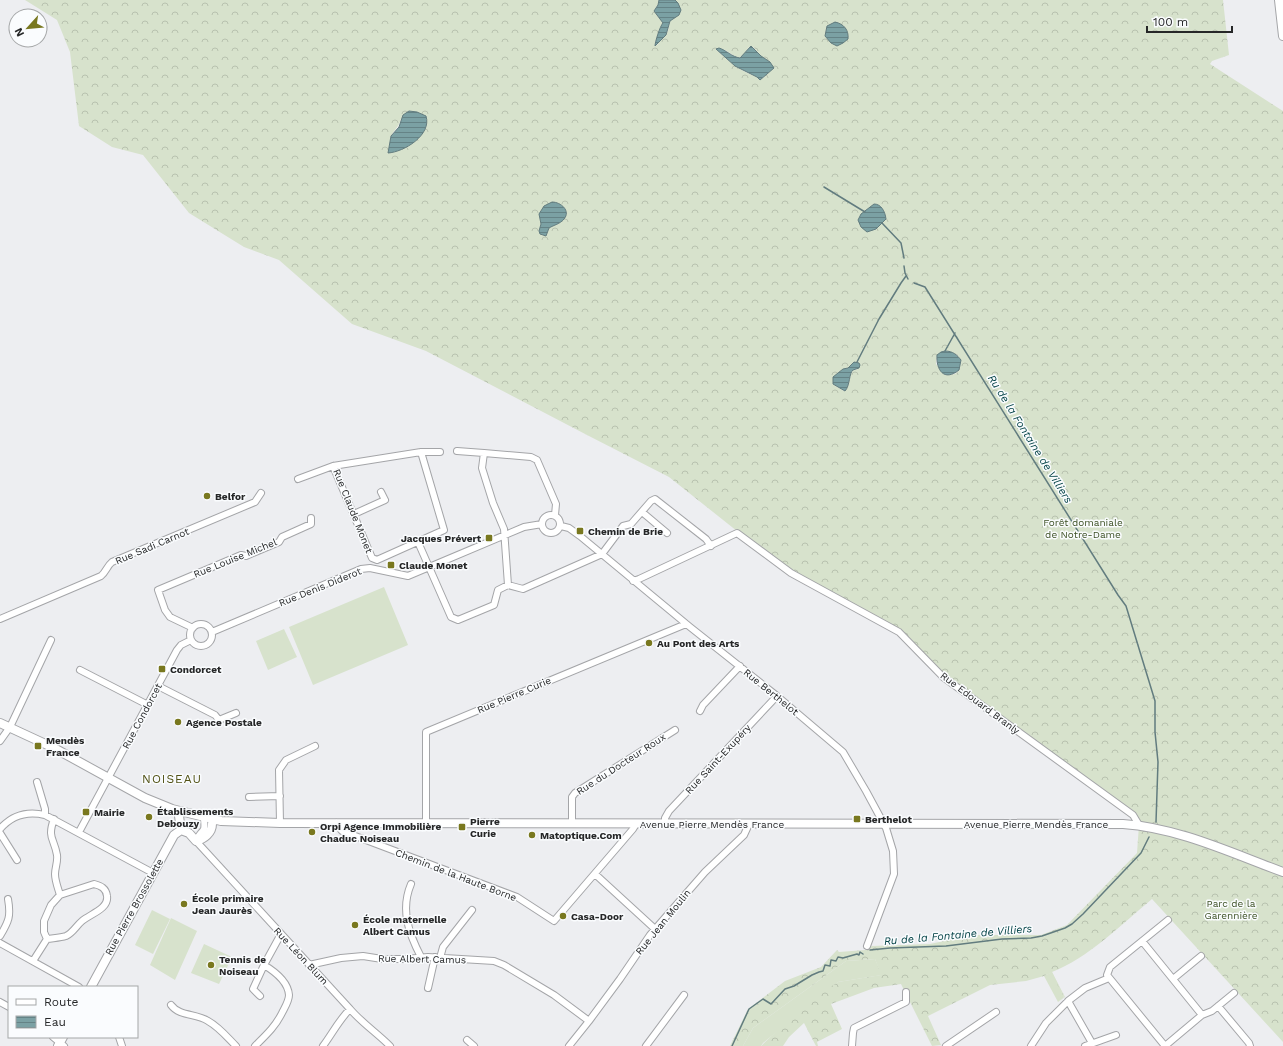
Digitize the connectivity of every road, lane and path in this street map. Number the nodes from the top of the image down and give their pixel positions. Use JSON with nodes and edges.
{"nodes":[{"id":1,"x":1279,"y":0,"type":"edge"},
{"id":2,"x":1283,"y":36,"type":"edge"},
{"id":3,"x":457,"y":451,"type":"dead end"},
{"id":4,"x":422,"y":452,"type":"junction"},
{"id":5,"x":440,"y":452,"type":"dead end"},
{"id":6,"x":484,"y":453,"type":"junction"},
{"id":7,"x":333,"y":466,"type":"junction"},
{"id":8,"x":298,"y":479,"type":"dead end"},
{"id":9,"x":381,"y":492,"type":"dead end"},
{"id":10,"x":261,"y":494,"type":"dead end"},
{"id":11,"x":642,"y":512,"type":"junction"},
{"id":12,"x":354,"y":514,"type":"junction"},
{"id":13,"x":555,"y":515,"type":"junction"},
{"id":14,"x":311,"y":518,"type":"dead end"},
{"id":15,"x":542,"y":524,"type":"junction"},
{"id":16,"x":561,"y":526,"type":"junction"},
{"id":17,"x":667,"y":533,"type":"dead end"},
{"id":18,"x":504,"y":535,"type":"junction"},
{"id":19,"x":418,"y":542,"type":"junction"},
{"id":20,"x":711,"y":546,"type":"junction"},
{"id":21,"x":602,"y":554,"type":"junction"},
{"id":22,"x":430,"y":567,"type":"junction"},
{"id":23,"x":633,"y":581,"type":"junction"},
{"id":24,"x":508,"y":585,"type":"junction"},
{"id":25,"x":0,"y":619,"type":"edge"},
{"id":26,"x":686,"y":624,"type":"junction"},
{"id":27,"x":193,"y":628,"type":"junction"},
{"id":28,"x":212,"y":632,"type":"junction"},
{"id":29,"x":51,"y":640,"type":"dead end"},
{"id":30,"x":191,"y":640,"type":"junction"},
{"id":31,"x":740,"y":666,"type":"junction"},
{"id":32,"x":80,"y":670,"type":"dead end"},
{"id":33,"x":158,"y":686,"type":"junction"},
{"id":34,"x":777,"y":696,"type":"junction"},
{"id":35,"x":148,"y":706,"type":"junction"},
{"id":36,"x":700,"y":711,"type":"dead end"},
{"id":37,"x":236,"y":713,"type":"dead end"},
{"id":38,"x":0,"y":723,"type":"edge"},
{"id":39,"x":10,"y":728,"type":"junction"},
{"id":40,"x":674,"y":730,"type":"dead end"},
{"id":41,"x":0,"y":741,"type":"edge"},
{"id":42,"x":315,"y":746,"type":"dead end"},
{"id":43,"x":109,"y":777,"type":"junction"},
{"id":44,"x":37,"y":782,"type":"dead end"},
{"id":45,"x":280,"y":796,"type":"junction"},
{"id":46,"x":249,"y":797,"type":"dead end"},
{"id":47,"x":145,"y":798,"type":"junction"},
{"id":48,"x":45,"y":815,"type":"junction"},
{"id":49,"x":179,"y":816,"type":"junction"},
{"id":50,"x":54,"y":819,"type":"junction"},
{"id":51,"x":208,"y":821,"type":"junction"},
{"id":52,"x":280,"y":823,"type":"junction"},
{"id":53,"x":336,"y":823,"type":"junction"},
{"id":54,"x":426,"y":823,"type":"junction"},
{"id":55,"x":572,"y":824,"type":"junction"},
{"id":56,"x":636,"y":824,"type":"junction"},
{"id":57,"x":665,"y":824,"type":"junction"},
{"id":58,"x":749,"y":824,"type":"junction"},
{"id":59,"x":884,"y":824,"type":"junction"},
{"id":60,"x":1140,"y":825,"type":"junction"},
{"id":61,"x":0,"y":829,"type":"edge"},
{"id":62,"x":181,"y":830,"type":"junction"},
{"id":63,"x":79,"y":832,"type":"junction"},
{"id":64,"x":0,"y":833,"type":"edge"},
{"id":65,"x":196,"y":841,"type":"junction"},
{"id":66,"x":17,"y":860,"type":"dead end"},
{"id":67,"x":1283,"y":872,"type":"edge"},
{"id":68,"x":153,"y":873,"type":"junction"},
{"id":69,"x":595,"y":874,"type":"junction"},
{"id":70,"x":411,"y":884,"type":"dead end"},
{"id":71,"x":60,"y":895,"type":"junction"},
{"id":72,"x":8,"y":899,"type":"dead end"},
{"id":73,"x":472,"y":910,"type":"dead end"},
{"id":74,"x":1168,"y":920,"type":"dead end"},
{"id":75,"x":655,"y":929,"type":"junction"},
{"id":76,"x":281,"y":934,"type":"junction"},
{"id":77,"x":0,"y":936,"type":"edge"},
{"id":78,"x":47,"y":939,"type":"junction"},
{"id":79,"x":1142,"y":941,"type":"junction"},
{"id":80,"x":0,"y":943,"type":"edge"},
{"id":81,"x":867,"y":946,"type":"dead end"},
{"id":82,"x":1202,"y":956,"type":"dead end"},
{"id":83,"x":421,"y":957,"type":"junction"},
{"id":84,"x":437,"y":958,"type":"junction"},
{"id":85,"x":33,"y":961,"type":"junction"},
{"id":86,"x":264,"y":965,"type":"junction"},
{"id":87,"x":309,"y":965,"type":"junction"},
{"id":88,"x":1109,"y":978,"type":"junction"},
{"id":89,"x":1173,"y":979,"type":"junction"},
{"id":90,"x":77,"y":986,"type":"edge"},
{"id":91,"x":92,"y":986,"type":"edge"},
{"id":92,"x":428,"y":988,"type":"dead end"},
{"id":93,"x":906,"y":992,"type":"dead end"},
{"id":94,"x":1234,"y":993,"type":"dead end"},
{"id":95,"x":684,"y":995,"type":"dead end"},
{"id":96,"x":260,"y":996,"type":"dead end"},
{"id":97,"x":1068,"y":1001,"type":"junction"},
{"id":98,"x":171,"y":1004,"type":"dead end"},
{"id":99,"x":1218,"y":1006,"type":"junction"},
{"id":100,"x":350,"y":1009,"type":"junction"},
{"id":101,"x":996,"y":1012,"type":"dead end"},
{"id":102,"x":1202,"y":1016,"type":"junction"},
{"id":103,"x":589,"y":1021,"type":"junction"},
{"id":104,"x":1116,"y":1035,"type":"dead end"},
{"id":105,"x":467,"y":1040,"type":"dead end"},
{"id":106,"x":1092,"y":1043,"type":"junction"},
{"id":107,"x":236,"y":1046,"type":"edge"},
{"id":108,"x":255,"y":1046,"type":"edge"},
{"id":109,"x":323,"y":1046,"type":"edge"},
{"id":110,"x":390,"y":1046,"type":"edge"},
{"id":111,"x":474,"y":1046,"type":"edge"},
{"id":112,"x":569,"y":1046,"type":"edge"},
{"id":113,"x":646,"y":1046,"type":"edge"},
{"id":114,"x":852,"y":1046,"type":"edge"},
{"id":115,"x":946,"y":1046,"type":"edge"},
{"id":116,"x":1031,"y":1046,"type":"edge"},
{"id":117,"x":1085,"y":1046,"type":"edge"},
{"id":118,"x":1165,"y":1046,"type":"edge"},
{"id":119,"x":1250,"y":1046,"type":"edge"}],
"edges":[{"from":1,"to":2,"type":"main road"},
{"from":3,"to":6,"type":"street"},
{"from":4,"to":5,"type":"street"},
{"from":4,"to":7,"type":"street","name":"Rue Claude Monet"},
{"from":4,"to":19,"type":"street","name":"Rue Claude Monet"},
{"from":6,"to":13,"type":"street"},
{"from":6,"to":18,"type":"street"},
{"from":7,"to":8,"type":"street"},
{"from":7,"to":12,"type":"street","name":"Rue Claude Monet"},
{"from":9,"to":12,"type":"street"},
{"from":10,"to":25,"type":"street","name":"Rue Sadi Carnot"},
{"from":11,"to":17,"type":"street"},
{"from":11,"to":20,"type":"street"},
{"from":11,"to":21,"type":"street"},
{"from":12,"to":19,"type":"street","name":"Rue Claude Monet"},
{"from":13,"to":15,"type":"street"},
{"from":13,"to":16,"type":"street"},
{"from":14,"to":27,"type":"street","name":"Rue Louise Michel"},
{"from":15,"to":16,"type":"street"},
{"from":15,"to":18,"type":"street","name":"Rue Denis Diderot"},
{"from":16,"to":21,"type":"street"},
{"from":18,"to":22,"type":"street","name":"Rue Denis Diderot"},
{"from":18,"to":24,"type":"street"},
{"from":19,"to":22,"type":"street"},
{"from":20,"to":23,"type":"street"},
{"from":20,"to":60,"type":"street","name":"Rue Edouard Branly"},
{"from":21,"to":23,"type":"street"},
{"from":21,"to":24,"type":"street"},
{"from":22,"to":24,"type":"street"},
{"from":22,"to":28,"type":"street","name":"Rue Denis Diderot"},
{"from":23,"to":26,"type":"street","name":"Rue Berthelot"},
{"from":26,"to":31,"type":"street","name":"Rue Berthelot"},
{"from":26,"to":54,"type":"street","name":"Rue Pierre Curie"},
{"from":27,"to":28,"type":"street"},
{"from":27,"to":30,"type":"street"},
{"from":28,"to":30,"type":"street"},
{"from":29,"to":39,"type":"street"},
{"from":30,"to":33,"type":"street","name":"Rue Condorcet"},
{"from":31,"to":34,"type":"street","name":"Rue Berthelot"},
{"from":31,"to":36,"type":"street"},
{"from":32,"to":35,"type":"street"},
{"from":33,"to":35,"type":"street","name":"Rue Condorcet"},
{"from":33,"to":37,"type":"street"},
{"from":34,"to":57,"type":"street","name":"Rue Saint-Exupéry"},
{"from":34,"to":59,"type":"street","name":"Rue Berthelot"},
{"from":35,"to":43,"type":"street","name":"Rue Condorcet"},
{"from":38,"to":39,"type":"main road","name":"Avenue Pierre Mendès France"},
{"from":39,"to":41,"type":"street"},
{"from":39,"to":43,"type":"main road","name":"Avenue Pierre Mendès France"},
{"from":40,"to":55,"type":"street","name":"Rue du Docteur Roux"},
{"from":42,"to":45,"type":"street"},
{"from":43,"to":47,"type":"main road","name":"Avenue Pierre Mendès France"},
{"from":43,"to":63,"type":"street","name":"Rue Condorcet"},
{"from":44,"to":48,"type":"street"},
{"from":45,"to":46,"type":"street"},
{"from":45,"to":52,"type":"street"},
{"from":47,"to":49,"type":"main road","name":"Avenue Pierre Mendès France"},
{"from":47,"to":51,"type":"main road","name":"Avenue Pierre Mendès France"},
{"from":48,"to":50,"type":"street"},
{"from":48,"to":61,"type":"street"},
{"from":49,"to":51,"type":"main road","name":"Avenue Pierre Mendès France"},
{"from":49,"to":62,"type":"main road"},
{"from":50,"to":63,"type":"street"},
{"from":50,"to":71,"type":"street"},
{"from":51,"to":52,"type":"main road","name":"Avenue Pierre Mendès France"},
{"from":51,"to":65,"type":"main road"},
{"from":52,"to":53,"type":"main road","name":"Avenue Pierre Mendès France"},
{"from":53,"to":54,"type":"main road","name":"Avenue Pierre Mendès France"},
{"from":53,"to":69,"type":"street","name":"Chemin de la Haute Borne"},
{"from":54,"to":55,"type":"main road","name":"Avenue Pierre Mendès France"},
{"from":55,"to":56,"type":"main road","name":"Avenue Pierre Mendès France"},
{"from":56,"to":57,"type":"main road","name":"Avenue Pierre Mendès France"},
{"from":56,"to":69,"type":"street"},
{"from":57,"to":58,"type":"main road","name":"Avenue Pierre Mendès France"},
{"from":58,"to":59,"type":"main road","name":"Avenue Pierre Mendès France"},
{"from":58,"to":75,"type":"street","name":"Rue Jean Moulin"},
{"from":59,"to":60,"type":"main road","name":"Avenue Pierre Mendès France"},
{"from":59,"to":81,"type":"street","name":"Rue Berthelot"},
{"from":60,"to":67,"type":"main road","name":"Avenue Pierre Mendès France"},
{"from":62,"to":65,"type":"main road","name":"Rue Léon Blum"},
{"from":62,"to":68,"type":"main road","name":"Rue Pierre Brossolette"},
{"from":63,"to":68,"type":"street"},
{"from":64,"to":66,"type":"street"},
{"from":65,"to":76,"type":"street","name":"Rue Léon Blum"},
{"from":68,"to":91,"type":"main road","name":"Rue Pierre Brossolette"},
{"from":69,"to":75,"type":"street"},
{"from":70,"to":83,"type":"street"},
{"from":71,"to":78,"type":"street"},
{"from":71,"to":78,"type":"street"},
{"from":72,"to":77,"type":"street"},
{"from":73,"to":84,"type":"street"},
{"from":74,"to":79,"type":"street"},
{"from":75,"to":103,"type":"street","name":"Rue Jean Moulin"},
{"from":76,"to":86,"type":"street"},
{"from":76,"to":87,"type":"street","name":"Rue Léon Blum"},
{"from":78,"to":85,"type":"street"},
{"from":79,"to":88,"type":"street"},
{"from":79,"to":89,"type":"street"},
{"from":80,"to":85,"type":"street"},
{"from":82,"to":89,"type":"street"},
{"from":83,"to":84,"type":"street","name":"Rue Albert Camus"},
{"from":83,"to":87,"type":"street","name":"Rue Albert Camus"},
{"from":84,"to":92,"type":"street"},
{"from":84,"to":103,"type":"street","name":"Rue Albert Camus"},
{"from":85,"to":90,"type":"street"},
{"from":86,"to":96,"type":"street"},
{"from":86,"to":108,"type":"street"},
{"from":87,"to":100,"type":"street","name":"Rue Léon Blum"},
{"from":88,"to":97,"type":"street"},
{"from":88,"to":118,"type":"street"},
{"from":89,"to":102,"type":"street"},
{"from":93,"to":114,"type":"street"},
{"from":94,"to":99,"type":"street"},
{"from":95,"to":113,"type":"street"},
{"from":97,"to":106,"type":"street"},
{"from":97,"to":116,"type":"street"},
{"from":98,"to":107,"type":"street"},
{"from":99,"to":102,"type":"street"},
{"from":99,"to":119,"type":"street"},
{"from":100,"to":109,"type":"street"},
{"from":100,"to":110,"type":"street","name":"Rue Léon Blum"},
{"from":101,"to":115,"type":"street"},
{"from":102,"to":118,"type":"street"},
{"from":103,"to":112,"type":"street","name":"Rue Jean Moulin"},
{"from":104,"to":106,"type":"street"},
{"from":105,"to":111,"type":"street"},
{"from":106,"to":117,"type":"street"}]}
